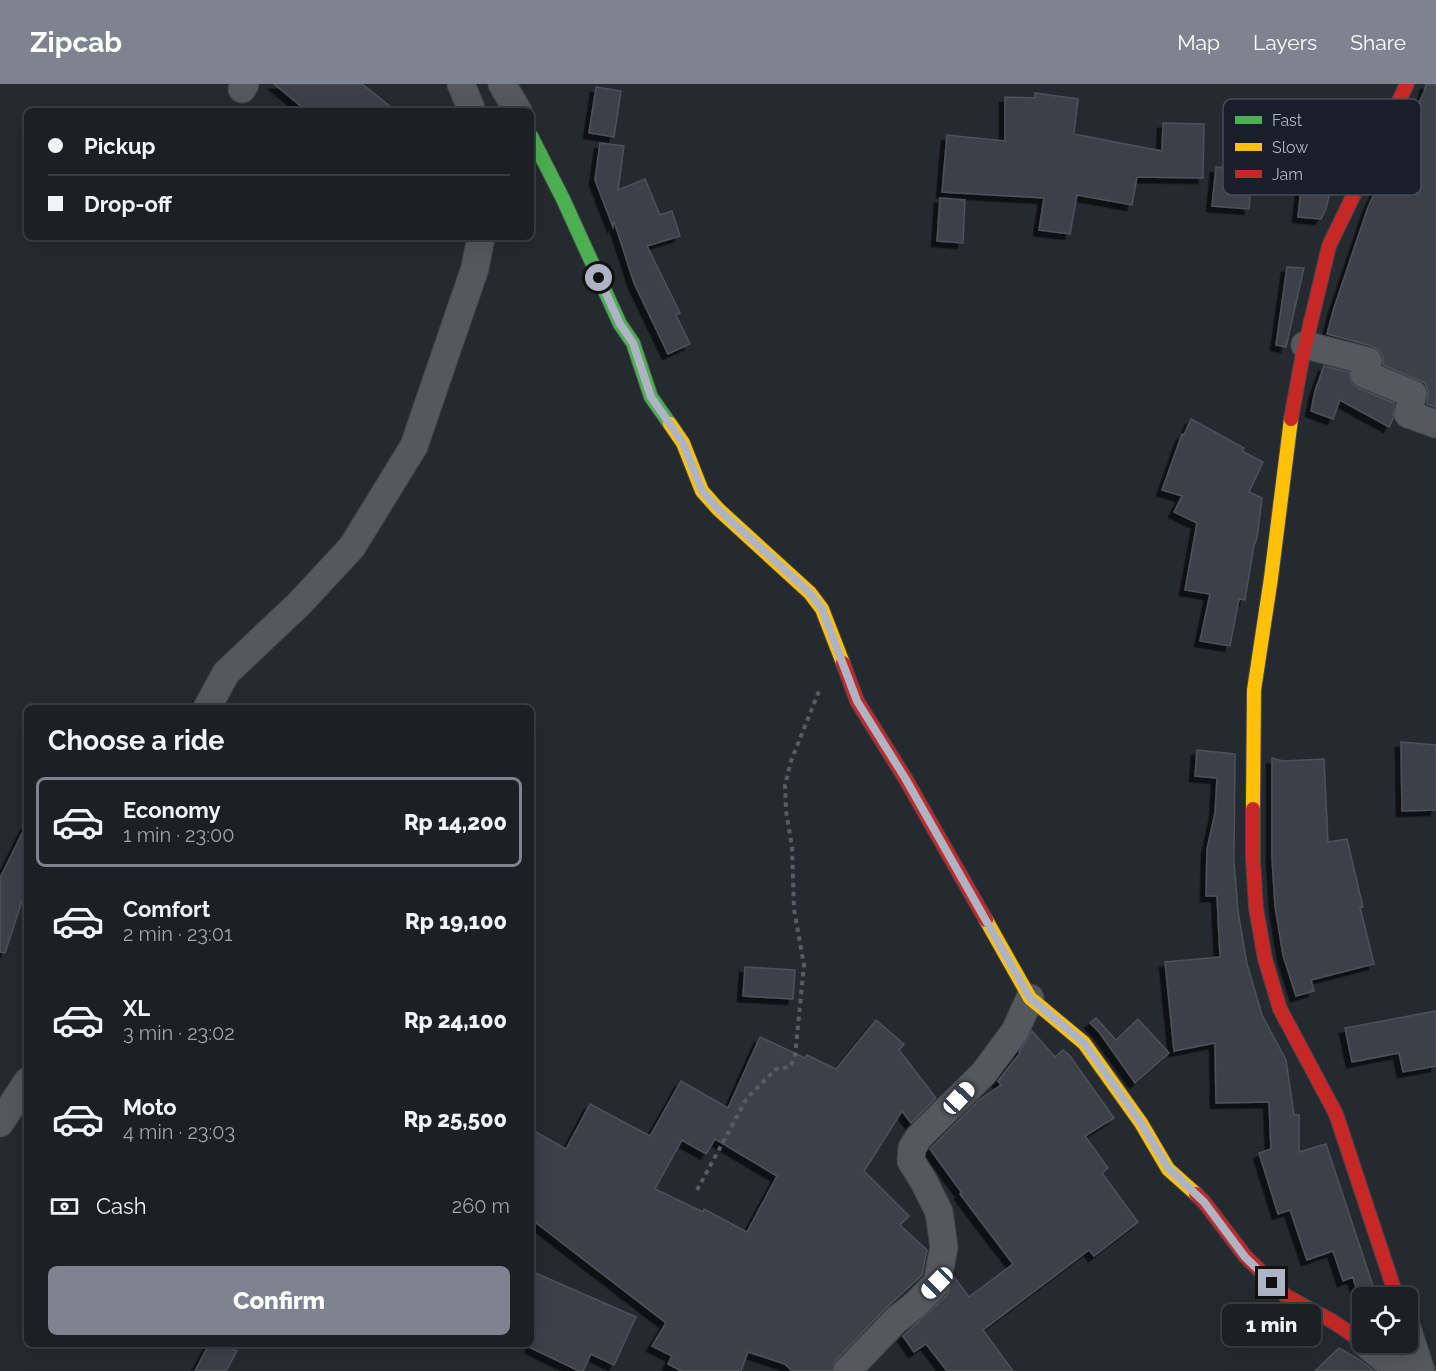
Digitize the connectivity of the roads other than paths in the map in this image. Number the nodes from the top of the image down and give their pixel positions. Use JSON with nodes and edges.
{"nodes":[{"id":1,"x":461,"y":84,"type":"edge"},
{"id":2,"x":502,"y":84,"type":"edge"},
{"id":3,"x":1407,"y":84,"type":"edge"},
{"id":4,"x":1400,"y":99,"type":"edge"},
{"id":5,"x":471,"y":108,"type":"edge"},
{"id":6,"x":516,"y":108,"type":"edge"},
{"id":7,"x":534,"y":142,"type":"edge"},
{"id":8,"x":1354,"y":195,"type":"edge"},
{"id":9,"x":480,"y":240,"type":"edge"},
{"id":10,"x":1305,"y":345,"type":"junction"},
{"id":11,"x":1436,"y":424,"type":"edge"},
{"id":12,"x":209,"y":705,"type":"edge"},
{"id":13,"x":1030,"y":998,"type":"junction"},
{"id":14,"x":24,"y":1087,"type":"edge"},
{"id":15,"x":0,"y":1123,"type":"edge"},
{"id":16,"x":1393,"y":1287,"type":"edge"},
{"id":17,"x":1352,"y":1335,"type":"edge"},
{"id":18,"x":1376,"y":1353,"type":"edge"},
{"id":19,"x":1415,"y":1353,"type":"edge"},
{"id":20,"x":847,"y":1371,"type":"edge"},
{"id":21,"x":1398,"y":1371,"type":"edge"},
{"id":22,"x":1421,"y":1371,"type":"edge"}],
"edges":[{"from":1,"to":5,"type":"street"},
{"from":2,"to":6,"type":"street"},
{"from":3,"to":4,"type":"street"},
{"from":7,"to":13,"type":"street"},
{"from":8,"to":10,"type":"street"},
{"from":9,"to":12,"type":"street"},
{"from":10,"to":11,"type":"street"},
{"from":10,"to":16,"type":"street"},
{"from":13,"to":17,"type":"street"},
{"from":13,"to":20,"type":"street"},
{"from":14,"to":15,"type":"street"},
{"from":18,"to":21,"type":"street"},
{"from":19,"to":22,"type":"street"}]}
